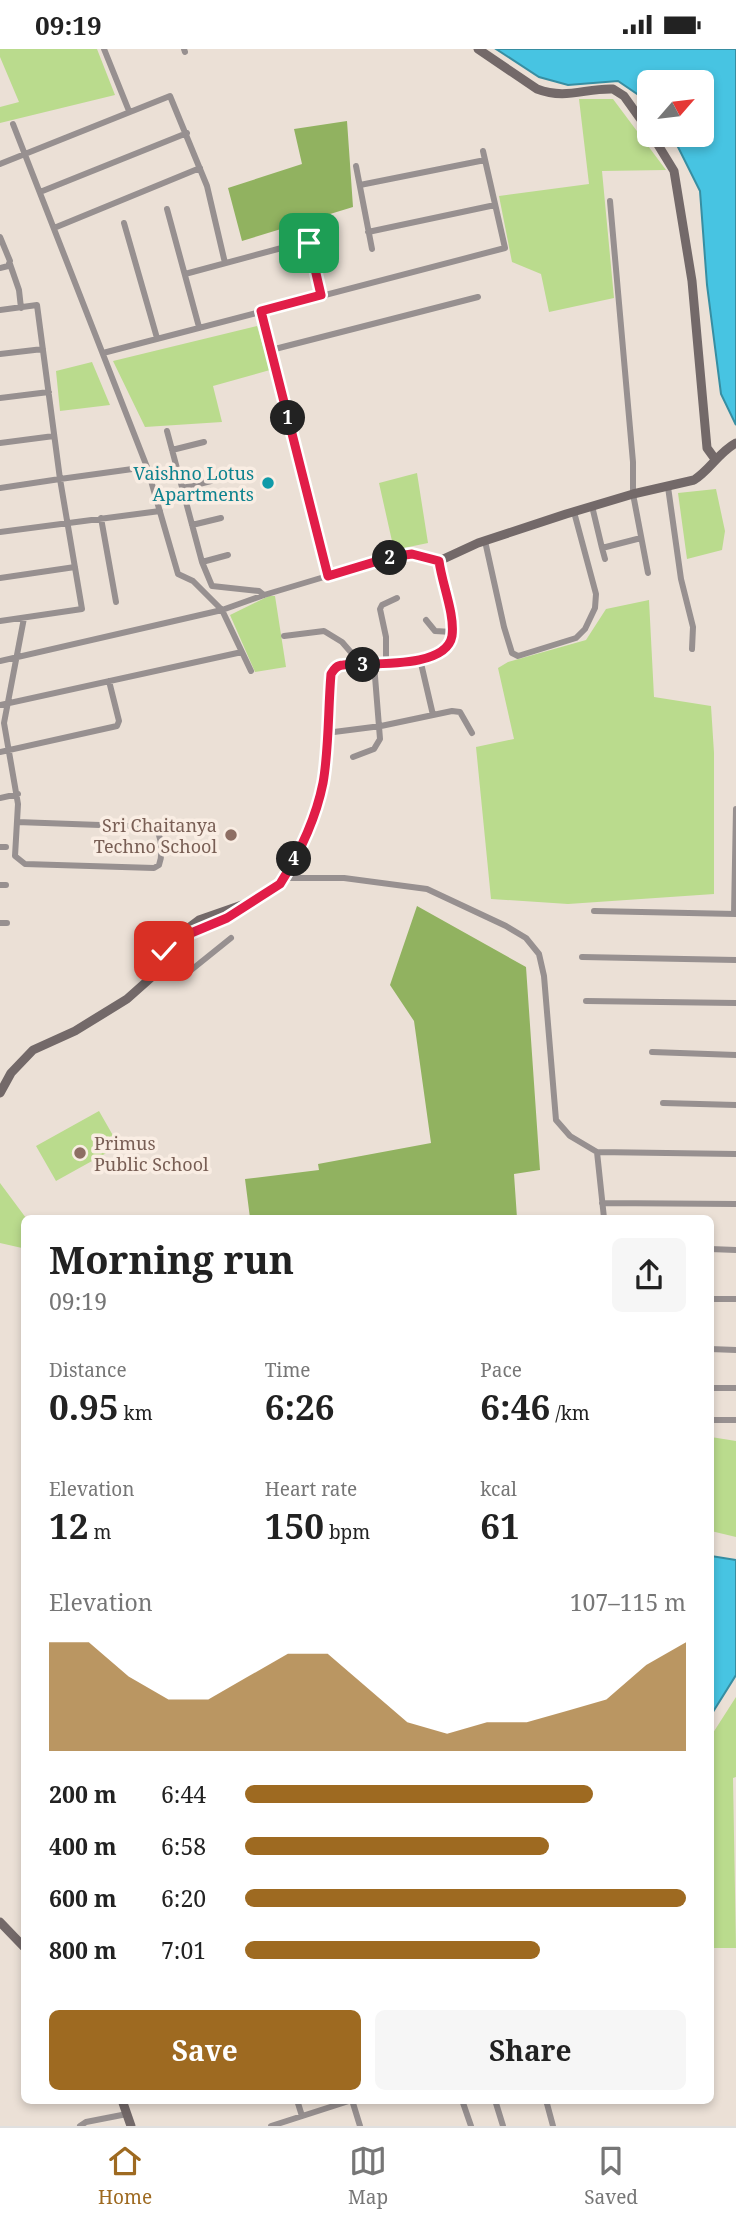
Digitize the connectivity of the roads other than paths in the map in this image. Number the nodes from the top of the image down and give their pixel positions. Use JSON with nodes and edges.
{"nodes":[{"id":1,"x":104,"y":49,"type":"edge"},
{"id":2,"x":478,"y":49,"type":"edge"},
{"id":3,"x":129,"y":111,"type":"junction"},
{"id":4,"x":637,"y":114,"type":"edge"},
{"id":5,"x":13,"y":124,"type":"dead end"},
{"id":6,"x":187,"y":133,"type":"junction"},
{"id":7,"x":659,"y":147,"type":"edge"},
{"id":8,"x":483,"y":151,"type":"dead end"},
{"id":9,"x":25,"y":153,"type":"junction"},
{"id":10,"x":485,"y":160,"type":"junction"},
{"id":11,"x":0,"y":164,"type":"edge"},
{"id":12,"x":356,"y":166,"type":"dead end"},
{"id":13,"x":200,"y":168,"type":"junction"},
{"id":14,"x":360,"y":184,"type":"junction"},
{"id":15,"x":40,"y":192,"type":"junction"},
{"id":16,"x":610,"y":201,"type":"dead end"},
{"id":17,"x":495,"y":205,"type":"junction"},
{"id":18,"x":167,"y":209,"type":"dead end"},
{"id":19,"x":124,"y":223,"type":"dead end"},
{"id":20,"x":54,"y":228,"type":"junction"},
{"id":21,"x":368,"y":232,"type":"junction"},
{"id":22,"x":0,"y":237,"type":"edge"},
{"id":23,"x":372,"y":249,"type":"dead end"},
{"id":24,"x":225,"y":263,"type":"junction"},
{"id":25,"x":10,"y":264,"type":"junction"},
{"id":26,"x":0,"y":268,"type":"edge"},
{"id":27,"x":185,"y":274,"type":"junction"},
{"id":28,"x":321,"y":295,"type":"junction"},
{"id":29,"x":478,"y":297,"type":"dead end"},
{"id":30,"x":21,"y":308,"type":"junction"},
{"id":31,"x":0,"y":310,"type":"edge"},
{"id":32,"x":261,"y":311,"type":"junction"},
{"id":33,"x":199,"y":327,"type":"junction"},
{"id":34,"x":157,"y":338,"type":"junction"},
{"id":35,"x":43,"y":349,"type":"junction"},
{"id":36,"x":271,"y":350,"type":"junction"},
{"id":37,"x":103,"y":352,"type":"junction"},
{"id":38,"x":0,"y":354,"type":"edge"},
{"id":39,"x":49,"y":392,"type":"junction"},
{"id":40,"x":0,"y":398,"type":"edge"},
{"id":41,"x":167,"y":431,"type":"dead end"},
{"id":42,"x":54,"y":436,"type":"junction"},
{"id":43,"x":204,"y":442,"type":"dead end"},
{"id":44,"x":0,"y":443,"type":"edge"},
{"id":45,"x":736,"y":443,"type":"edge"},
{"id":46,"x":172,"y":450,"type":"junction"},
{"id":47,"x":715,"y":459,"type":"junction"},
{"id":48,"x":147,"y":467,"type":"junction"},
{"id":49,"x":60,"y":479,"type":"junction"},
{"id":50,"x":211,"y":481,"type":"dead end"},
{"id":51,"x":668,"y":487,"type":"junction"},
{"id":52,"x":0,"y":488,"type":"edge"},
{"id":53,"x":183,"y":488,"type":"junction"},
{"id":54,"x":633,"y":494,"type":"junction"},
{"id":55,"x":592,"y":506,"type":"junction"},
{"id":56,"x":160,"y":511,"type":"junction"},
{"id":57,"x":574,"y":512,"type":"junction"},
{"id":58,"x":221,"y":517,"type":"dead end"},
{"id":59,"x":101,"y":518,"type":"junction"},
{"id":60,"x":67,"y":523,"type":"junction"},
{"id":61,"x":192,"y":525,"type":"junction"},
{"id":62,"x":0,"y":532,"type":"edge"},
{"id":63,"x":641,"y":538,"type":"junction"},
{"id":64,"x":485,"y":541,"type":"junction"},
{"id":65,"x":602,"y":548,"type":"junction"},
{"id":66,"x":228,"y":555,"type":"dead end"},
{"id":67,"x":605,"y":559,"type":"dead end"},
{"id":68,"x":439,"y":561,"type":"junction"},
{"id":69,"x":202,"y":562,"type":"junction"},
{"id":70,"x":75,"y":567,"type":"junction"},
{"id":71,"x":648,"y":573,"type":"dead end"},
{"id":72,"x":328,"y":576,"type":"junction"},
{"id":73,"x":0,"y":578,"type":"edge"},
{"id":74,"x":264,"y":595,"type":"junction"},
{"id":75,"x":397,"y":598,"type":"dead end"},
{"id":76,"x":116,"y":601,"type":"dead end"},
{"id":77,"x":222,"y":610,"type":"junction"},
{"id":78,"x":24,"y":618,"type":"junction"},
{"id":79,"x":426,"y":620,"type":"dead end"},
{"id":80,"x":0,"y":621,"type":"edge"},
{"id":81,"x":452,"y":632,"type":"junction"},
{"id":82,"x":284,"y":636,"type":"dead end"},
{"id":83,"x":691,"y":649,"type":"dead end"},
{"id":84,"x":242,"y":652,"type":"junction"},
{"id":85,"x":17,"y":657,"type":"junction"},
{"id":86,"x":420,"y":659,"type":"junction"},
{"id":87,"x":0,"y":661,"type":"edge"},
{"id":88,"x":374,"y":664,"type":"junction"},
{"id":89,"x":386,"y":664,"type":"junction"},
{"id":90,"x":362,"y":665,"type":"junction"},
{"id":91,"x":251,"y":671,"type":"dead end"},
{"id":92,"x":109,"y":681,"type":"junction"},
{"id":93,"x":8,"y":703,"type":"junction"},
{"id":94,"x":0,"y":705,"type":"edge"},
{"id":95,"x":433,"y":715,"type":"junction"},
{"id":96,"x":380,"y":726,"type":"junction"},
{"id":97,"x":326,"y":733,"type":"junction"},
{"id":98,"x":472,"y":733,"type":"dead end"},
{"id":99,"x":9,"y":750,"type":"junction"},
{"id":100,"x":0,"y":752,"type":"edge"},
{"id":101,"x":353,"y":757,"type":"dead end"},
{"id":102,"x":18,"y":794,"type":"junction"},
{"id":103,"x":0,"y":799,"type":"edge"},
{"id":104,"x":736,"y":809,"type":"edge"},
{"id":105,"x":18,"y":822,"type":"junction"},
{"id":106,"x":736,"y":823,"type":"edge"},
{"id":107,"x":736,"y":866,"type":"edge"},
{"id":108,"x":283,"y":878,"type":"junction"},
{"id":109,"x":594,"y":911,"type":"dead end"},
{"id":110,"x":735,"y":914,"type":"edge"},
{"id":111,"x":231,"y":938,"type":"dead end"},
{"id":112,"x":162,"y":957,"type":"junction"},
{"id":113,"x":582,"y":957,"type":"dead end"},
{"id":114,"x":736,"y":960,"type":"edge"},
{"id":115,"x":586,"y":1001,"type":"dead end"},
{"id":116,"x":736,"y":1003,"type":"edge"},
{"id":117,"x":652,"y":1052,"type":"dead end"},
{"id":118,"x":736,"y":1055,"type":"edge"},
{"id":119,"x":0,"y":1093,"type":"edge"},
{"id":120,"x":663,"y":1103,"type":"dead end"},
{"id":121,"x":736,"y":1105,"type":"edge"},
{"id":122,"x":597,"y":1152,"type":"junction"},
{"id":123,"x":736,"y":1154,"type":"edge"},
{"id":124,"x":602,"y":1203,"type":"junction"},
{"id":125,"x":736,"y":1204,"type":"edge"},
{"id":126,"x":604,"y":1215,"type":"edge"},
{"id":127,"x":714,"y":1249,"type":"edge"},
{"id":128,"x":736,"y":1249,"type":"edge"},
{"id":129,"x":714,"y":1299,"type":"edge"},
{"id":130,"x":736,"y":1299,"type":"edge"},
{"id":131,"x":714,"y":1349,"type":"edge"},
{"id":132,"x":736,"y":1350,"type":"edge"},
{"id":133,"x":714,"y":1388,"type":"edge"},
{"id":134,"x":736,"y":1388,"type":"edge"},
{"id":135,"x":714,"y":1420,"type":"edge"},
{"id":136,"x":736,"y":1420,"type":"edge"},
{"id":137,"x":0,"y":1922,"type":"edge"},
{"id":138,"x":21,"y":1944,"type":"edge"},
{"id":139,"x":123,"y":2104,"type":"edge"},
{"id":140,"x":298,"y":2104,"type":"edge"},
{"id":141,"x":340,"y":2104,"type":"edge"},
{"id":142,"x":353,"y":2104,"type":"edge"},
{"id":143,"x":463,"y":2104,"type":"edge"},
{"id":144,"x":496,"y":2104,"type":"edge"},
{"id":145,"x":546,"y":2104,"type":"edge"},
{"id":146,"x":127,"y":2115,"type":"junction"},
{"id":147,"x":302,"y":2116,"type":"junction"},
{"id":148,"x":80,"y":2126,"type":"edge"},
{"id":149,"x":131,"y":2126,"type":"edge"},
{"id":150,"x":271,"y":2126,"type":"edge"},
{"id":151,"x":360,"y":2126,"type":"edge"},
{"id":152,"x":471,"y":2126,"type":"edge"},
{"id":153,"x":503,"y":2126,"type":"edge"},
{"id":154,"x":553,"y":2126,"type":"edge"}],
"edges":[{"from":1,"to":3,"type":"street"},
{"from":2,"to":4,"type":"main road"},
{"from":3,"to":6,"type":"street"},
{"from":3,"to":9,"type":"street"},
{"from":5,"to":9,"type":"street"},
{"from":6,"to":13,"type":"street"},
{"from":6,"to":15,"type":"street"},
{"from":7,"to":47,"type":"main road"},
{"from":8,"to":10,"type":"street"},
{"from":9,"to":11,"type":"street"},
{"from":9,"to":15,"type":"street"},
{"from":10,"to":14,"type":"street"},
{"from":10,"to":17,"type":"street"},
{"from":12,"to":14,"type":"street"},
{"from":13,"to":20,"type":"street"},
{"from":13,"to":24,"type":"street"},
{"from":14,"to":21,"type":"street"},
{"from":15,"to":20,"type":"street"},
{"from":16,"to":54,"type":"street"},
{"from":17,"to":21,"type":"street"},
{"from":17,"to":28,"type":"street"},
{"from":18,"to":27,"type":"street"},
{"from":19,"to":34,"type":"street"},
{"from":20,"to":37,"type":"street"},
{"from":21,"to":23,"type":"street"},
{"from":22,"to":25,"type":"street"},
{"from":24,"to":27,"type":"street"},
{"from":24,"to":28,"type":"street"},
{"from":25,"to":26,"type":"street"},
{"from":25,"to":30,"type":"street"},
{"from":27,"to":33,"type":"street"},
{"from":28,"to":32,"type":"street"},
{"from":29,"to":36,"type":"street"},
{"from":30,"to":31,"type":"street"},
{"from":30,"to":35,"type":"street"},
{"from":32,"to":33,"type":"street"},
{"from":32,"to":36,"type":"street"},
{"from":33,"to":34,"type":"street"},
{"from":34,"to":37,"type":"street"},
{"from":35,"to":38,"type":"street"},
{"from":35,"to":39,"type":"street"},
{"from":36,"to":72,"type":"street"},
{"from":37,"to":48,"type":"street"},
{"from":39,"to":40,"type":"street"},
{"from":39,"to":42,"type":"street"},
{"from":41,"to":46,"type":"street"},
{"from":42,"to":44,"type":"street"},
{"from":42,"to":49,"type":"street"},
{"from":43,"to":46,"type":"street"},
{"from":45,"to":47,"type":"main road"},
{"from":46,"to":53,"type":"street"},
{"from":47,"to":51,"type":"main road"},
{"from":48,"to":49,"type":"street"},
{"from":48,"to":56,"type":"street"},
{"from":49,"to":52,"type":"street"},
{"from":49,"to":60,"type":"street"},
{"from":50,"to":53,"type":"street"},
{"from":51,"to":54,"type":"main road"},
{"from":51,"to":83,"type":"street"},
{"from":53,"to":61,"type":"street"},
{"from":54,"to":55,"type":"main road"},
{"from":54,"to":63,"type":"street"},
{"from":55,"to":57,"type":"main road"},
{"from":55,"to":65,"type":"street"},
{"from":56,"to":59,"type":"street"},
{"from":56,"to":77,"type":"street"},
{"from":57,"to":64,"type":"main road"},
{"from":57,"to":64,"type":"street"},
{"from":58,"to":61,"type":"street"},
{"from":59,"to":60,"type":"street"},
{"from":59,"to":76,"type":"street"},
{"from":60,"to":62,"type":"street"},
{"from":60,"to":70,"type":"street"},
{"from":61,"to":69,"type":"street"},
{"from":63,"to":65,"type":"street"},
{"from":63,"to":71,"type":"street"},
{"from":64,"to":68,"type":"main road"},
{"from":65,"to":67,"type":"street"},
{"from":66,"to":69,"type":"street"},
{"from":68,"to":72,"type":"street"},
{"from":68,"to":81,"type":"main road"},
{"from":69,"to":74,"type":"street"},
{"from":70,"to":73,"type":"street"},
{"from":70,"to":78,"type":"street"},
{"from":72,"to":74,"type":"street"},
{"from":74,"to":77,"type":"street"},
{"from":75,"to":89,"type":"street"},
{"from":77,"to":84,"type":"street"},
{"from":77,"to":85,"type":"street"},
{"from":78,"to":80,"type":"street"},
{"from":78,"to":85,"type":"street"},
{"from":79,"to":81,"type":"street"},
{"from":81,"to":86,"type":"main road"},
{"from":82,"to":90,"type":"street"},
{"from":84,"to":91,"type":"street"},
{"from":84,"to":92,"type":"street"},
{"from":85,"to":87,"type":"street"},
{"from":85,"to":93,"type":"street"},
{"from":86,"to":89,"type":"main road"},
{"from":86,"to":95,"type":"street"},
{"from":88,"to":89,"type":"main road"},
{"from":88,"to":90,"type":"main road"},
{"from":88,"to":96,"type":"street"},
{"from":90,"to":97,"type":"main road"},
{"from":92,"to":93,"type":"street"},
{"from":92,"to":99,"type":"street"},
{"from":93,"to":94,"type":"street"},
{"from":93,"to":99,"type":"street"},
{"from":95,"to":96,"type":"street"},
{"from":95,"to":98,"type":"street"},
{"from":96,"to":97,"type":"street"},
{"from":96,"to":101,"type":"street"},
{"from":97,"to":108,"type":"main road"},
{"from":99,"to":100,"type":"street"},
{"from":99,"to":102,"type":"street"},
{"from":102,"to":103,"type":"street"},
{"from":102,"to":105,"type":"street"},
{"from":104,"to":106,"type":"street"},
{"from":105,"to":105,"type":"street"},
{"from":106,"to":107,"type":"street"},
{"from":107,"to":110,"type":"street"},
{"from":108,"to":112,"type":"main road"},
{"from":108,"to":122,"type":"street"},
{"from":109,"to":110,"type":"street"},
{"from":111,"to":112,"type":"street"},
{"from":112,"to":119,"type":"main road"},
{"from":113,"to":114,"type":"street"},
{"from":115,"to":116,"type":"street"},
{"from":117,"to":118,"type":"street"},
{"from":120,"to":121,"type":"street"},
{"from":122,"to":123,"type":"street"},
{"from":122,"to":124,"type":"street"},
{"from":124,"to":125,"type":"street"},
{"from":124,"to":126,"type":"street"},
{"from":127,"to":128,"type":"street"},
{"from":129,"to":130,"type":"street"},
{"from":131,"to":132,"type":"street"},
{"from":133,"to":134,"type":"street"},
{"from":135,"to":136,"type":"street"},
{"from":137,"to":138,"type":"main road"},
{"from":139,"to":146,"type":"main road"},
{"from":140,"to":147,"type":"street"},
{"from":141,"to":147,"type":"street"},
{"from":142,"to":151,"type":"street"},
{"from":143,"to":152,"type":"street"},
{"from":144,"to":153,"type":"street"},
{"from":145,"to":154,"type":"street"},
{"from":146,"to":148,"type":"street"},
{"from":146,"to":149,"type":"main road"},
{"from":147,"to":150,"type":"street"}]}
